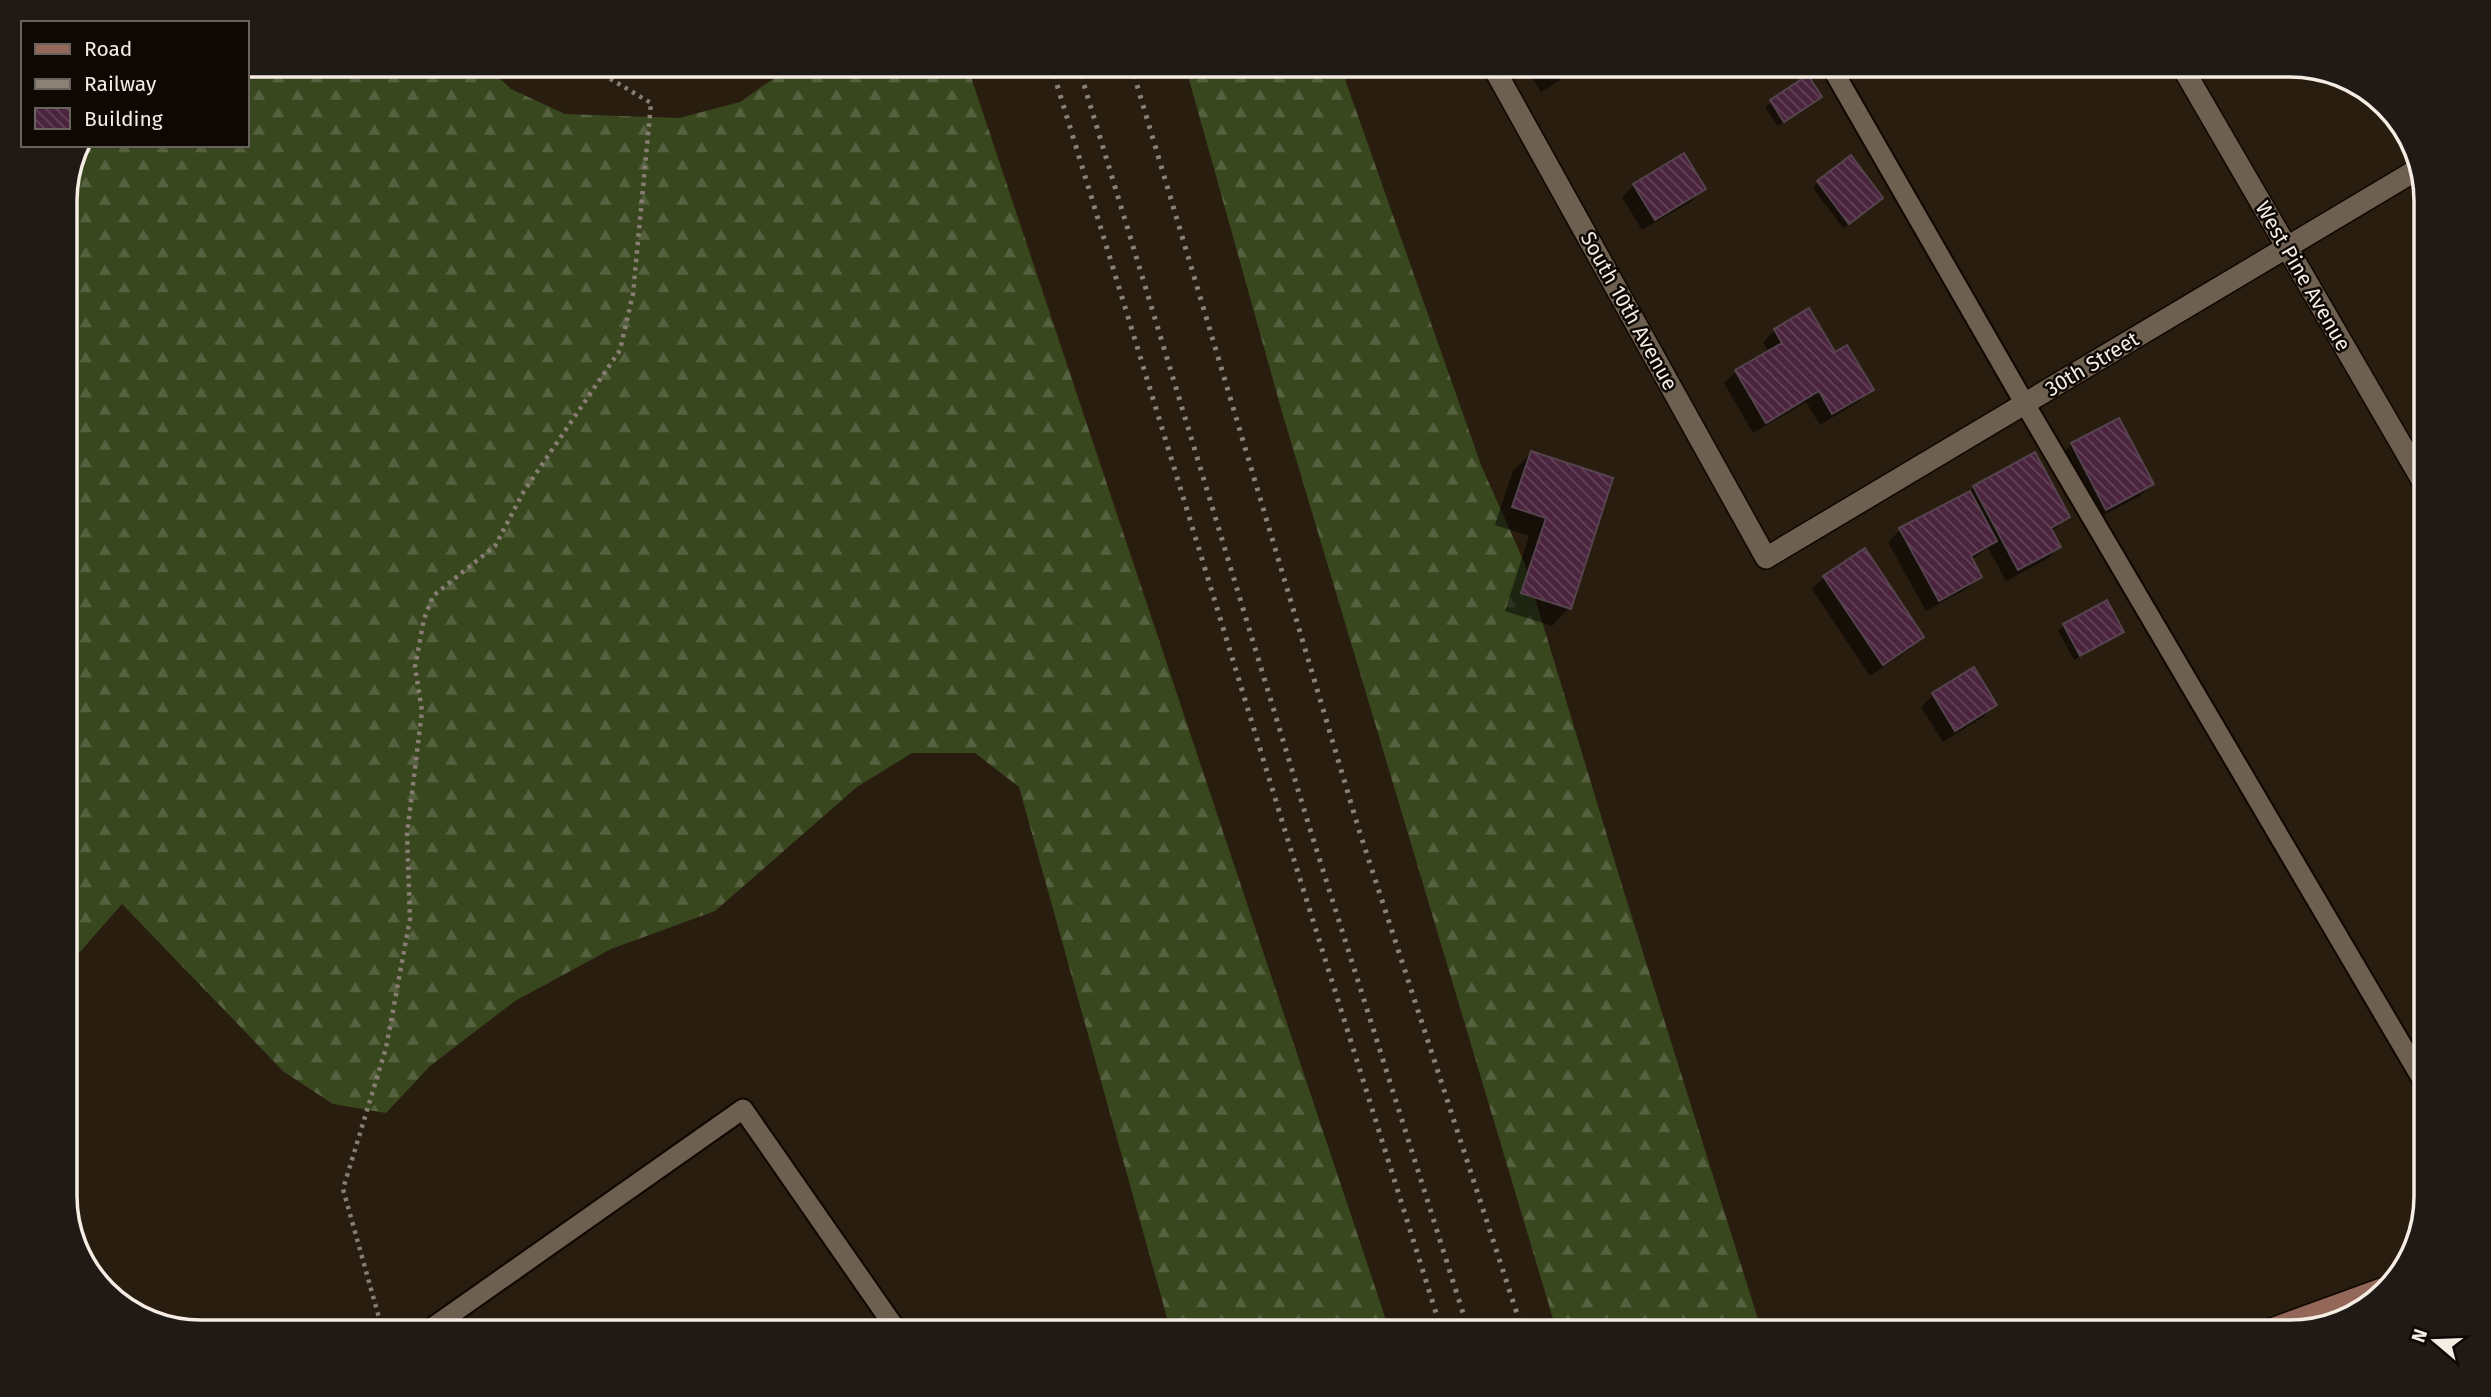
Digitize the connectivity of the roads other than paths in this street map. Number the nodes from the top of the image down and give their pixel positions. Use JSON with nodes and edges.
{"nodes":[{"id":1,"x":1499,"y":77,"type":"edge"},
{"id":2,"x":1837,"y":77,"type":"edge"},
{"id":3,"x":2187,"y":77,"type":"edge"},
{"id":4,"x":2411,"y":173,"type":"edge"},
{"id":5,"x":2286,"y":247,"type":"junction"},
{"id":6,"x":2025,"y":404,"type":"junction"},
{"id":7,"x":2414,"y":466,"type":"edge"},
{"id":8,"x":1766,"y":558,"type":"joint"},
{"id":9,"x":2414,"y":1066,"type":"edge"},
{"id":10,"x":2362,"y":1296,"type":"edge"},
{"id":11,"x":443,"y":1320,"type":"edge"},
{"id":12,"x":890,"y":1320,"type":"edge"},
{"id":13,"x":2297,"y":1320,"type":"edge"}],
"edges":[{"from":1,"to":8,"type":"street","name":"South 10th Avenue"},
{"from":2,"to":6,"type":"lane"},
{"from":3,"to":5,"type":"street","name":"West Pine Avenue"},
{"from":4,"to":5,"type":"street","name":"30th Street"},
{"from":5,"to":6,"type":"street","name":"30th Street"},
{"from":5,"to":7,"type":"street","name":"West Pine Avenue"},
{"from":6,"to":8,"type":"street","name":"30th Street"},
{"from":6,"to":9,"type":"lane"},
{"from":10,"to":13,"type":"main road"},
{"from":11,"to":12,"type":"lane"}]}
